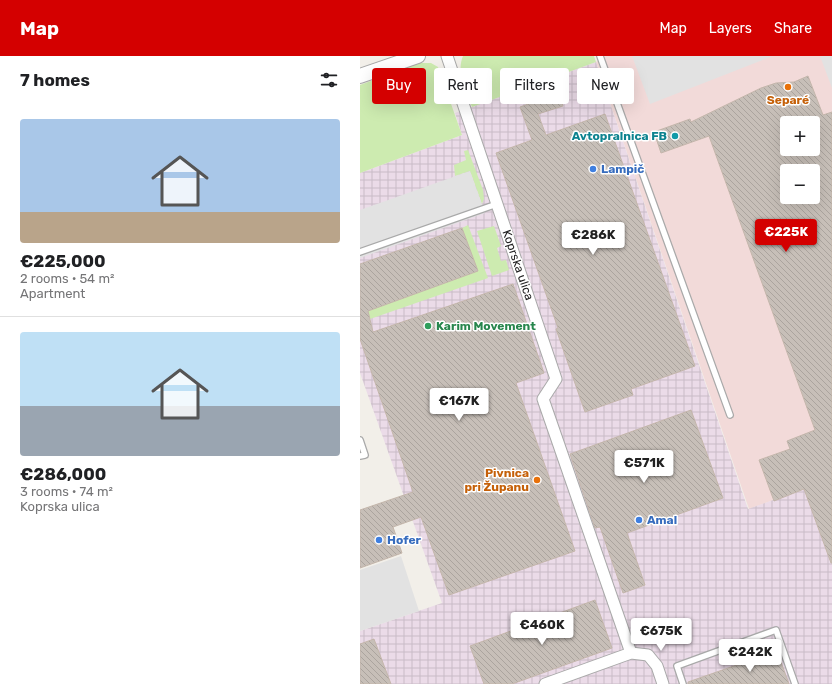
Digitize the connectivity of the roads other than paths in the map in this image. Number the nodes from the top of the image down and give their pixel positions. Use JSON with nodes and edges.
{"nodes":[{"id":1,"x":418,"y":56,"type":"edge"},
{"id":2,"x":447,"y":56,"type":"edge"},
{"id":3,"x":600,"y":56,"type":"edge"},
{"id":4,"x":360,"y":76,"type":"edge"},
{"id":5,"x":497,"y":204,"type":"junction"},
{"id":6,"x":360,"y":252,"type":"edge"},
{"id":7,"x":730,"y":415,"type":"dead end"},
{"id":8,"x":360,"y":440,"type":"edge"},
{"id":9,"x":360,"y":456,"type":"edge"},
{"id":10,"x":631,"y":653,"type":"junction"},
{"id":11,"x":545,"y":684,"type":"edge"},
{"id":12,"x":663,"y":684,"type":"edge"},
{"id":13,"x":683,"y":684,"type":"edge"},
{"id":14,"x":795,"y":684,"type":"edge"}],
"edges":[{"from":1,"to":4,"type":"street"},
{"from":2,"to":5,"type":"street","name":"Koprska ulica"},
{"from":3,"to":7,"type":"lane"},
{"from":5,"to":6,"type":"lane"},
{"from":5,"to":10,"type":"street","name":"Koprska ulica"},
{"from":8,"to":9,"type":"lane"},
{"from":10,"to":11,"type":"street"},
{"from":10,"to":12,"type":"street"},
{"from":13,"to":14,"type":"lane"}]}
